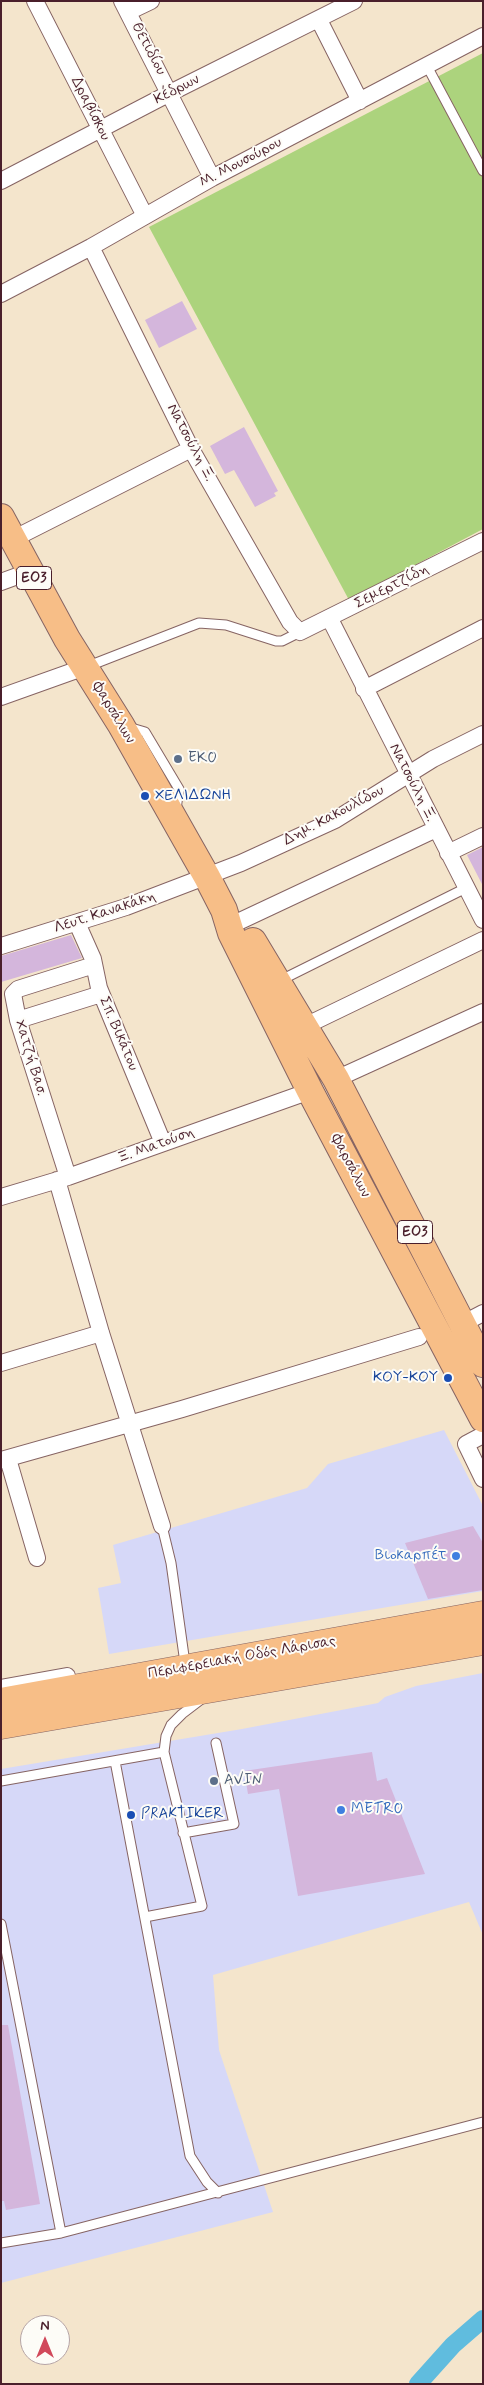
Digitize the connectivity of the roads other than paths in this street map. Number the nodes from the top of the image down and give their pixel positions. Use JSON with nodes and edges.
{"nodes":[{"id":1,"x":36,"y":1,"type":"edge"},
{"id":2,"x":151,"y":1,"type":"edge"},
{"id":3,"x":354,"y":1,"type":"edge"},
{"id":4,"x":125,"y":7,"type":"edge"},
{"id":5,"x":319,"y":20,"type":"junction"},
{"id":6,"x":483,"y":36,"type":"edge"},
{"id":7,"x":426,"y":66,"type":"junction"},
{"id":8,"x":170,"y":93,"type":"junction"},
{"id":9,"x":360,"y":101,"type":"junction"},
{"id":10,"x":101,"y":130,"type":"junction"},
{"id":11,"x":483,"y":171,"type":"edge"},
{"id":12,"x":212,"y":178,"type":"junction"},
{"id":13,"x":1,"y":181,"type":"edge"},
{"id":14,"x":145,"y":216,"type":"junction"},
{"id":15,"x":92,"y":247,"type":"junction"},
{"id":16,"x":1,"y":294,"type":"edge"},
{"id":17,"x":191,"y":449,"type":"junction"},
{"id":18,"x":7,"y":528,"type":"edge"},
{"id":19,"x":481,"y":546,"type":"edge"},
{"id":20,"x":31,"y":571,"type":"junction"},
{"id":21,"x":1,"y":582,"type":"edge"},
{"id":22,"x":330,"y":618,"type":"junction"},
{"id":23,"x":483,"y":628,"type":"edge"},
{"id":24,"x":300,"y":632,"type":"junction"},
{"id":25,"x":85,"y":667,"type":"junction"},
{"id":26,"x":364,"y":688,"type":"junction"},
{"id":27,"x":1,"y":697,"type":"edge"},
{"id":28,"x":483,"y":734,"type":"edge"},
{"id":29,"x":407,"y":775,"type":"junction"},
{"id":30,"x":436,"y":829,"type":"junction"},
{"id":31,"x":483,"y":836,"type":"edge"},
{"id":32,"x":448,"y":853,"type":"junction"},
{"id":33,"x":207,"y":877,"type":"junction"},
{"id":34,"x":466,"y":888,"type":"junction"},
{"id":35,"x":232,"y":916,"type":"junction"},
{"id":36,"x":483,"y":920,"type":"edge"},
{"id":37,"x":77,"y":923,"type":"junction"},
{"id":38,"x":483,"y":940,"type":"edge"},
{"id":39,"x":1,"y":946,"type":"edge"},
{"id":40,"x":94,"y":964,"type":"junction"},
{"id":41,"x":277,"y":982,"type":"junction"},
{"id":42,"x":101,"y":994,"type":"junction"},
{"id":43,"x":483,"y":1012,"type":"edge"},
{"id":44,"x":18,"y":1020,"type":"junction"},
{"id":45,"x":304,"y":1027,"type":"junction"},
{"id":46,"x":336,"y":1079,"type":"junction"},
{"id":47,"x":310,"y":1090,"type":"junction"},
{"id":48,"x":163,"y":1143,"type":"junction"},
{"id":49,"x":62,"y":1178,"type":"junction"},
{"id":50,"x":1,"y":1198,"type":"edge"},
{"id":51,"x":477,"y":1318,"type":"edge"},
{"id":52,"x":101,"y":1333,"type":"junction"},
{"id":53,"x":419,"y":1337,"type":"dead end"},
{"id":54,"x":1,"y":1362,"type":"edge"},
{"id":55,"x":483,"y":1364,"type":"edge"},
{"id":56,"x":483,"y":1419,"type":"edge"},
{"id":57,"x":130,"y":1423,"type":"junction"},
{"id":58,"x":483,"y":1435,"type":"edge"},
{"id":59,"x":4,"y":1459,"type":"edge"},
{"id":60,"x":483,"y":1479,"type":"edge"},
{"id":61,"x":162,"y":1526,"type":"joint"},
{"id":62,"x":37,"y":1558,"type":"dead end"},
{"id":63,"x":483,"y":1605,"type":"edge"},
{"id":64,"x":467,"y":1615,"type":"edge"},
{"id":65,"x":483,"y":1641,"type":"edge"},
{"id":66,"x":184,"y":1656,"type":"junction"},
{"id":67,"x":220,"y":1686,"type":"junction"},
{"id":68,"x":1,"y":1688,"type":"edge"},
{"id":69,"x":1,"y":1702,"type":"edge"},
{"id":70,"x":1,"y":1725,"type":"edge"},
{"id":71,"x":216,"y":1743,"type":"dead end"},
{"id":72,"x":164,"y":1752,"type":"junction"},
{"id":73,"x":115,"y":1760,"type":"junction"},
{"id":74,"x":1,"y":1781,"type":"edge"},
{"id":75,"x":183,"y":1833,"type":"junction"},
{"id":76,"x":145,"y":1916,"type":"junction"},
{"id":77,"x":1,"y":1924,"type":"edge"},
{"id":78,"x":483,"y":2122,"type":"edge"},
{"id":79,"x":218,"y":2192,"type":"junction"},
{"id":80,"x":61,"y":2233,"type":"junction"},
{"id":81,"x":1,"y":2243,"type":"edge"}],
"edges":[{"from":1,"to":10,"type":"street","name":"Δραβίσκου"},
{"from":2,"to":4,"type":"street"},
{"from":3,"to":5,"type":"street","name":"Κέδρων"},
{"from":4,"to":8,"type":"street","name":"Θετιδίου"},
{"from":5,"to":8,"type":"street","name":"Κέδρων"},
{"from":5,"to":9,"type":"street"},
{"from":6,"to":7,"type":"street","name":"Μ. Μουσούρου"},
{"from":7,"to":9,"type":"street","name":"Μ. Μουσούρου"},
{"from":7,"to":11,"type":"lane"},
{"from":8,"to":10,"type":"street","name":"Κέδρων"},
{"from":8,"to":12,"type":"street","name":"Θετιδίου"},
{"from":9,"to":12,"type":"street","name":"Μ. Μουσούρου"},
{"from":10,"to":13,"type":"street","name":"Κέδρων"},
{"from":10,"to":14,"type":"street","name":"Δραβίσκου"},
{"from":12,"to":14,"type":"street","name":"Μ. Μουσούρου"},
{"from":14,"to":15,"type":"street","name":"Μ. Μουσούρου"},
{"from":15,"to":16,"type":"street","name":"Μ. Μουσούρου"},
{"from":15,"to":17,"type":"street","name":"Νατσούλη Ξ."},
{"from":17,"to":18,"type":"street"},
{"from":17,"to":24,"type":"street","name":"Νατσούλη Ξ."},
{"from":18,"to":20,"type":"main road","name":"Φαρσάλων","number":"ΕΟ3"},
{"from":19,"to":22,"type":"street","name":"Σεμερτζίδη"},
{"from":20,"to":21,"type":"street"},
{"from":20,"to":25,"type":"main road","name":"Φαρσάλων","number":"ΕΟ3"},
{"from":22,"to":24,"type":"street","name":"Σεμερτζίδη"},
{"from":22,"to":26,"type":"street","name":"Νατσούλη Ξ."},
{"from":23,"to":26,"type":"street"},
{"from":24,"to":25,"type":"lane"},
{"from":25,"to":27,"type":"street"},
{"from":25,"to":33,"type":"main road","name":"Φαρσάλων","number":"ΕΟ3"},
{"from":26,"to":29,"type":"street","name":"Νατσούλη Ξ."},
{"from":28,"to":29,"type":"street","name":"Δημ. Κακουλίδου"},
{"from":29,"to":30,"type":"street","name":"Νατσούλη Ξ."},
{"from":29,"to":33,"type":"street","name":"Δημ. Κακουλίδου"},
{"from":30,"to":32,"type":"street","name":"Νατσούλη Ξ."},
{"from":30,"to":35,"type":"street"},
{"from":31,"to":32,"type":"street"},
{"from":32,"to":34,"type":"street","name":"Νατσούλη Ξ."},
{"from":33,"to":35,"type":"main road","name":"Φαρσάλων","number":"ΕΟ3"},
{"from":33,"to":37,"type":"street","name":"Λευτ. Κανακάκη"},
{"from":34,"to":36,"type":"street","name":"Νατσούλη Ξ."},
{"from":34,"to":41,"type":"lane"},
{"from":35,"to":41,"type":"main road","name":"Φαρσάλων","number":"ΕΟ3"},
{"from":35,"to":47,"type":"main road","name":"Φαρσάλων","number":"ΕΟ3"},
{"from":37,"to":39,"type":"street","name":"Λευτ. Κανακάκη"},
{"from":37,"to":40,"type":"street","name":"Σπ. Βικάτου"},
{"from":38,"to":45,"type":"street"},
{"from":40,"to":42,"type":"street","name":"Σπ. Βικάτου"},
{"from":40,"to":44,"type":"street","name":"Χατζή Βασ."},
{"from":41,"to":45,"type":"main road","name":"Φαρσάλων","number":"ΕΟ3"},
{"from":42,"to":44,"type":"street"},
{"from":42,"to":48,"type":"street","name":"Σπ. Βικάτου"},
{"from":43,"to":46,"type":"street"},
{"from":44,"to":49,"type":"street","name":"Χατζή Βασ."},
{"from":45,"to":46,"type":"main road","name":"Φαρσάλων","number":"ΕΟ3"},
{"from":46,"to":51,"type":"main road","name":"Φαρσάλων","number":"ΕΟ3"},
{"from":47,"to":48,"type":"street","name":"Ξ. Ματούση"},
{"from":47,"to":56,"type":"main road","name":"Φαρσάλων","number":"ΕΟ3"},
{"from":48,"to":49,"type":"street","name":"Ξ. Ματούση"},
{"from":49,"to":50,"type":"street","name":"Ξ. Ματούση"},
{"from":49,"to":52,"type":"street","name":"Χατζή Βασ."},
{"from":51,"to":55,"type":"main road","name":"Φαρσάλων","number":"ΕΟ3"},
{"from":52,"to":54,"type":"street"},
{"from":52,"to":57,"type":"street","name":"Χατζή Βασ."},
{"from":53,"to":57,"type":"street"},
{"from":57,"to":59,"type":"street"},
{"from":57,"to":61,"type":"street","name":"Χατζή Βασ."},
{"from":58,"to":60,"type":"street"},
{"from":59,"to":62,"type":"street"},
{"from":61,"to":66,"type":"lane"},
{"from":63,"to":64,"type":"street"},
{"from":64,"to":66,"type":"street"},
{"from":64,"to":69,"type":"highway","name":"Περιφερειακή Οδός Λάρισας"},
{"from":65,"to":67,"type":"highway","name":"Περιφερειακή Οδός Λάρισας"},
{"from":66,"to":68,"type":"street"},
{"from":67,"to":70,"type":"highway","name":"Περιφερειακή Οδός Λάρισας"},
{"from":67,"to":72,"type":"lane"},
{"from":71,"to":75,"type":"lane"},
{"from":72,"to":73,"type":"lane"},
{"from":72,"to":75,"type":"lane"},
{"from":73,"to":74,"type":"lane"},
{"from":73,"to":76,"type":"lane"},
{"from":75,"to":76,"type":"lane"},
{"from":76,"to":79,"type":"lane"},
{"from":77,"to":80,"type":"lane"},
{"from":78,"to":79,"type":"lane"},
{"from":79,"to":80,"type":"lane"},
{"from":80,"to":81,"type":"lane"}]}
